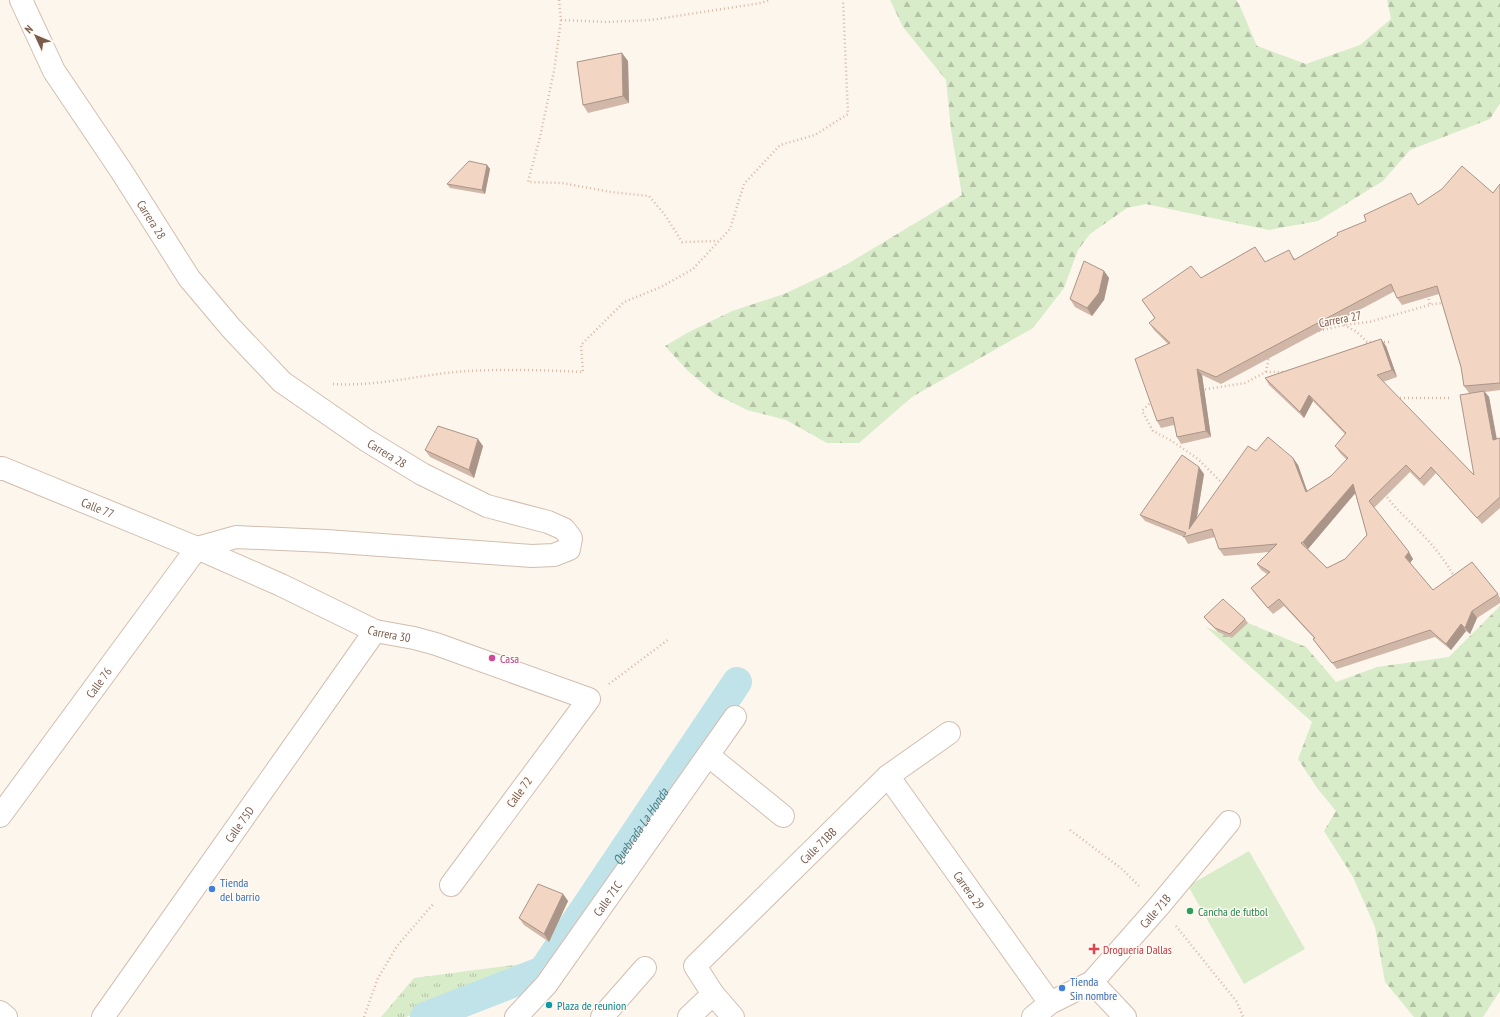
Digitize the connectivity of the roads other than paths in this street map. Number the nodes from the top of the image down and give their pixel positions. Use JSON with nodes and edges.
{"nodes":[{"id":1,"x":21,"y":0,"type":"edge"},
{"id":2,"x":0,"y":469,"type":"edge"},
{"id":3,"x":197,"y":548,"type":"junction"},
{"id":4,"x":375,"y":631,"type":"junction"},
{"id":5,"x":589,"y":699,"type":"joint"},
{"id":6,"x":735,"y":718,"type":"dead end"},
{"id":7,"x":949,"y":733,"type":"dead end"},
{"id":8,"x":709,"y":756,"type":"junction"},
{"id":9,"x":888,"y":776,"type":"junction"},
{"id":10,"x":0,"y":816,"type":"edge"},
{"id":11,"x":783,"y":816,"type":"dead end"},
{"id":12,"x":1229,"y":822,"type":"dead end"},
{"id":13,"x":451,"y":885,"type":"road end"},
{"id":14,"x":645,"y":968,"type":"dead end"},
{"id":15,"x":1092,"y":982,"type":"junction"},
{"id":16,"x":713,"y":994,"type":"junction"},
{"id":17,"x":1050,"y":1003,"type":"junction"},
{"id":18,"x":0,"y":1012,"type":"edge"},
{"id":19,"x":6,"y":1017,"type":"edge"},
{"id":20,"x":103,"y":1017,"type":"edge"},
{"id":21,"x":516,"y":1017,"type":"edge"},
{"id":22,"x":602,"y":1017,"type":"edge"},
{"id":23,"x":689,"y":1017,"type":"edge"},
{"id":24,"x":733,"y":1017,"type":"edge"},
{"id":25,"x":1033,"y":1017,"type":"edge"},
{"id":26,"x":1125,"y":1017,"type":"edge"}],
"edges":[{"from":1,"to":3,"type":"street","name":"Carrera 28"},
{"from":2,"to":3,"type":"street","name":"Calle 77"},
{"from":3,"to":4,"type":"street","name":"Carrera 30"},
{"from":3,"to":10,"type":"street","name":"Calle 76"},
{"from":4,"to":5,"type":"street","name":"Carrera 30"},
{"from":4,"to":20,"type":"street","name":"Calle 75D"},
{"from":5,"to":13,"type":"street","name":"Calle 72"},
{"from":6,"to":8,"type":"street","name":"Calle 71C"},
{"from":7,"to":9,"type":"street","name":"Calle 71BB"},
{"from":8,"to":11,"type":"street"},
{"from":8,"to":21,"type":"street","name":"Calle 71C"},
{"from":9,"to":16,"type":"street","name":"Calle 71BB"},
{"from":9,"to":17,"type":"street","name":"Carrera 29"},
{"from":12,"to":15,"type":"street","name":"Calle 71B"},
{"from":14,"to":22,"type":"street"},
{"from":15,"to":17,"type":"street","name":"Calle 71B"},
{"from":15,"to":26,"type":"street"},
{"from":16,"to":23,"type":"street"},
{"from":16,"to":24,"type":"street"},
{"from":17,"to":25,"type":"street","name":"Calle 71B"},
{"from":18,"to":19,"type":"street"}]}
